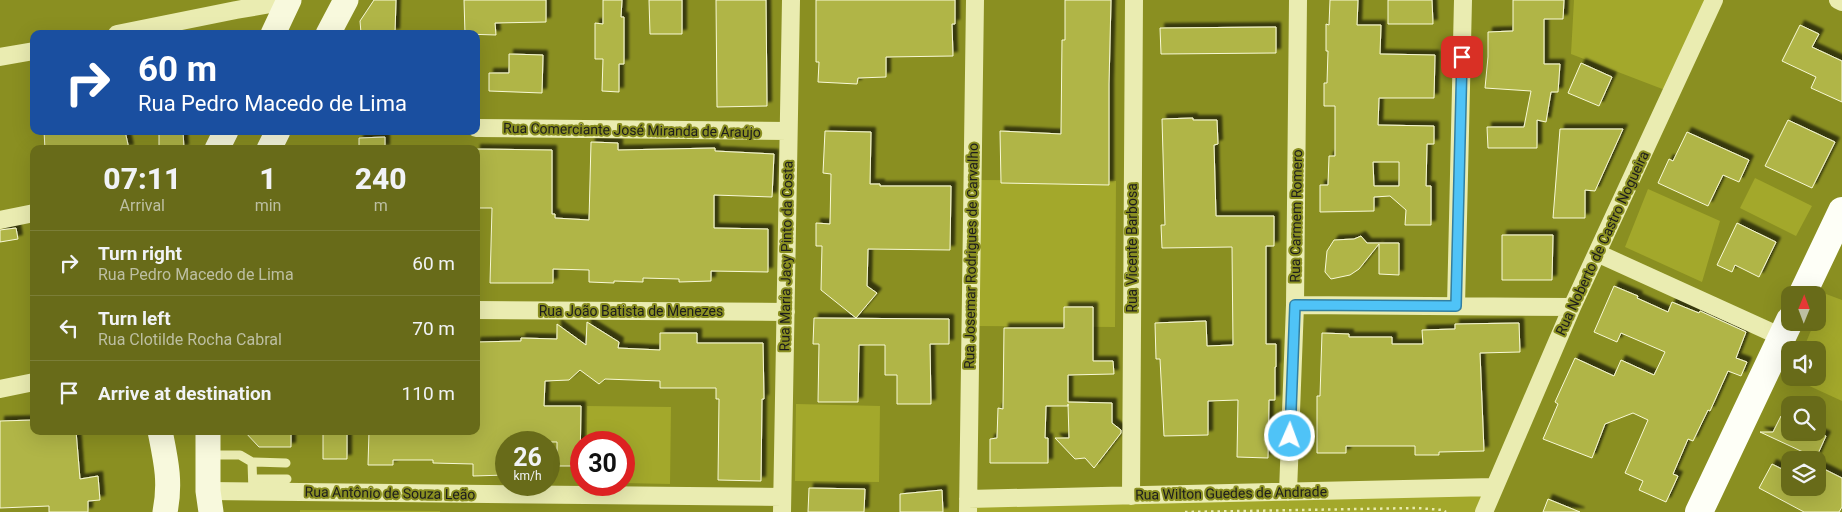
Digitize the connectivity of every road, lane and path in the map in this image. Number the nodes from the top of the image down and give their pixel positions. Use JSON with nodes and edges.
{"nodes":[{"id":1,"x":346,"y":0,"type":"edge"},
{"id":2,"x":791,"y":0,"type":"edge"},
{"id":3,"x":975,"y":0,"type":"edge"},
{"id":4,"x":1134,"y":0,"type":"edge"},
{"id":5,"x":1298,"y":0,"type":"edge"},
{"id":6,"x":1463,"y":0,"type":"edge"},
{"id":7,"x":1714,"y":0,"type":"edge"},
{"id":8,"x":1838,"y":0,"type":"edge"},
{"id":9,"x":289,"y":1,"type":"edge"},
{"id":10,"x":1842,"y":2,"type":"edge"},
{"id":11,"x":138,"y":30,"type":"edge"},
{"id":12,"x":275,"y":30,"type":"edge"},
{"id":13,"x":330,"y":30,"type":"edge"},
{"id":14,"x":30,"y":52,"type":"edge"},
{"id":15,"x":0,"y":58,"type":"edge"},
{"id":16,"x":480,"y":128,"type":"edge"},
{"id":17,"x":788,"y":131,"type":"junction"},
{"id":18,"x":1842,"y":211,"type":"edge"},
{"id":19,"x":30,"y":215,"type":"edge"},
{"id":20,"x":0,"y":220,"type":"edge"},
{"id":21,"x":1597,"y":253,"type":"junction"},
{"id":22,"x":1806,"y":286,"type":"edge"},
{"id":23,"x":1295,"y":305,"type":"junction"},
{"id":24,"x":1456,"y":306,"type":"junction"},
{"id":25,"x":1572,"y":307,"type":"junction"},
{"id":26,"x":480,"y":310,"type":"edge"},
{"id":27,"x":786,"y":312,"type":"junction"},
{"id":28,"x":1781,"y":326,"type":"edge"},
{"id":29,"x":1785,"y":331,"type":"edge"},
{"id":30,"x":30,"y":383,"type":"edge"},
{"id":31,"x":0,"y":389,"type":"edge"},
{"id":32,"x":161,"y":435,"type":"edge"},
{"id":33,"x":208,"y":443,"type":"edge"},
{"id":34,"x":252,"y":462,"type":"junction"},
{"id":35,"x":286,"y":463,"type":"dead end"},
{"id":36,"x":287,"y":479,"type":"dead end"},
{"id":37,"x":253,"y":485,"type":"junction"},
{"id":38,"x":1493,"y":487,"type":"junction"},
{"id":39,"x":1288,"y":492,"type":"junction"},
{"id":40,"x":1131,"y":496,"type":"junction"},
{"id":41,"x":210,"y":502,"type":"edge"},
{"id":42,"x":782,"y":504,"type":"edge"},
{"id":43,"x":968,"y":506,"type":"edge"},
{"id":44,"x":165,"y":512,"type":"edge"},
{"id":45,"x":1185,"y":512,"type":"edge"},
{"id":46,"x":1446,"y":512,"type":"edge"},
{"id":47,"x":1484,"y":512,"type":"edge"},
{"id":48,"x":1699,"y":512,"type":"edge"}],
"edges":[{"from":1,"to":13,"type":"main road"},
{"from":2,"to":17,"type":"street","name":"Rua Maria Jacy Pinto da Costa"},
{"from":3,"to":43,"type":"street","name":"Rua Josemar Rodrigues de Carvalho"},
{"from":4,"to":40,"type":"street","name":"Rua Vicente Barbosa"},
{"from":5,"to":23,"type":"street","name":"Rua Carmem Romero"},
{"from":6,"to":24,"type":"street"},
{"from":7,"to":21,"type":"street","name":"Rua Noberto de Castro Nogueira"},
{"from":8,"to":10,"type":"street"},
{"from":9,"to":11,"type":"street"},
{"from":9,"to":12,"type":"main road"},
{"from":14,"to":15,"type":"street"},
{"from":16,"to":17,"type":"street","name":"Rua Comerciante José Miranda de Araújo"},
{"from":17,"to":27,"type":"street","name":"Rua Maria Jacy Pinto da Costa"},
{"from":18,"to":22,"type":"main road"},
{"from":19,"to":20,"type":"street"},
{"from":21,"to":25,"type":"street","name":"Rua Noberto de Castro Nogueira"},
{"from":21,"to":28,"type":"street"},
{"from":23,"to":24,"type":"street"},
{"from":23,"to":39,"type":"street","name":"Rua Carmem Romero"},
{"from":24,"to":25,"type":"street"},
{"from":25,"to":38,"type":"street","name":"Rua Noberto de Castro Nogueira"},
{"from":26,"to":27,"type":"street","name":"Rua João Batista de Menezes"},
{"from":27,"to":42,"type":"street","name":"Rua Maria Jacy Pinto da Costa"},
{"from":29,"to":48,"type":"main road"},
{"from":30,"to":31,"type":"street"},
{"from":32,"to":44,"type":"main road"},
{"from":33,"to":34,"type":"lane"},
{"from":33,"to":41,"type":"main road"},
{"from":34,"to":35,"type":"lane"},
{"from":34,"to":37,"type":"lane"},
{"from":36,"to":37,"type":"lane"},
{"from":37,"to":41,"type":"street","name":"Rua Antônio de Souza Leão"},
{"from":37,"to":42,"type":"street","name":"Rua Antônio de Souza Leão"},
{"from":38,"to":39,"type":"street","name":"Rua Wilton Guedes de Andrade"},
{"from":38,"to":47,"type":"street","name":"Rua Noberto de Castro Nogueira"},
{"from":39,"to":40,"type":"street","name":"Rua Wilton Guedes de Andrade"},
{"from":40,"to":43,"type":"street","name":"Rua Wilton Guedes de Andrade"},
{"from":45,"to":46,"type":"path"}]}
